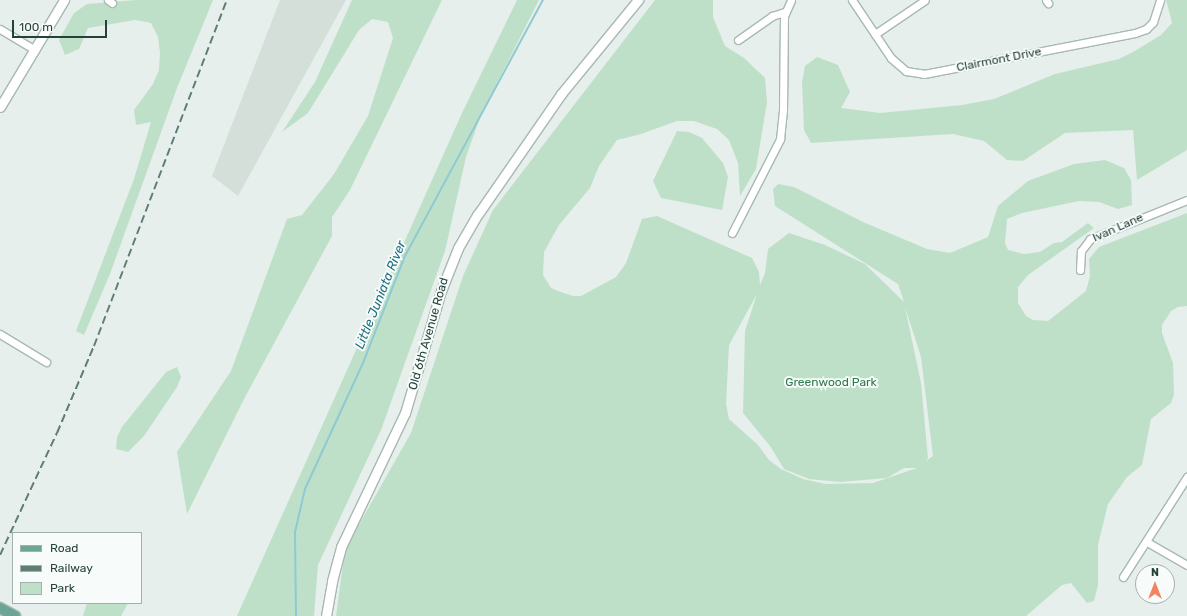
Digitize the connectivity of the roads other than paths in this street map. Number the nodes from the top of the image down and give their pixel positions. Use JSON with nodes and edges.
{"nodes":[{"id":1,"x":64,"y":0,"type":"edge"},
{"id":2,"x":638,"y":0,"type":"edge"},
{"id":3,"x":791,"y":0,"type":"edge"},
{"id":4,"x":852,"y":0,"type":"edge"},
{"id":5,"x":926,"y":0,"type":"edge"},
{"id":6,"x":1160,"y":0,"type":"edge"},
{"id":7,"x":784,"y":12,"type":"junction"},
{"id":8,"x":0,"y":29,"type":"edge"},
{"id":9,"x":876,"y":34,"type":"junction"},
{"id":10,"x":738,"y":40,"type":"dead end"},
{"id":11,"x":35,"y":50,"type":"junction"},
{"id":12,"x":0,"y":107,"type":"edge"},
{"id":13,"x":1187,"y":200,"type":"edge"},
{"id":14,"x":732,"y":233,"type":"dead end"},
{"id":15,"x":1080,"y":270,"type":"dead end"},
{"id":16,"x":0,"y":334,"type":"edge"},
{"id":17,"x":46,"y":362,"type":"dead end"},
{"id":18,"x":1187,"y":477,"type":"edge"},
{"id":19,"x":1147,"y":542,"type":"junction"},
{"id":20,"x":1187,"y":565,"type":"edge"},
{"id":21,"x":1123,"y":577,"type":"dead end"},
{"id":22,"x":0,"y":608,"type":"edge"},
{"id":23,"x":14,"y":616,"type":"edge"},
{"id":24,"x":326,"y":616,"type":"edge"}],
"edges":[{"from":1,"to":11,"type":"main road"},
{"from":2,"to":24,"type":"main road","name":"Old 6th Avenue Road"},
{"from":3,"to":7,"type":"street"},
{"from":4,"to":9,"type":"street","name":"Clairmont Drive"},
{"from":5,"to":9,"type":"street"},
{"from":6,"to":9,"type":"street","name":"Clairmont Drive"},
{"from":7,"to":10,"type":"street"},
{"from":7,"to":14,"type":"street"},
{"from":8,"to":11,"type":"street"},
{"from":11,"to":12,"type":"main road"},
{"from":13,"to":15,"type":"street","name":"Ivan Lane"},
{"from":16,"to":17,"type":"street"},
{"from":18,"to":19,"type":"street"},
{"from":19,"to":20,"type":"street"},
{"from":19,"to":21,"type":"street"},
{"from":22,"to":23,"type":"main road"}]}
